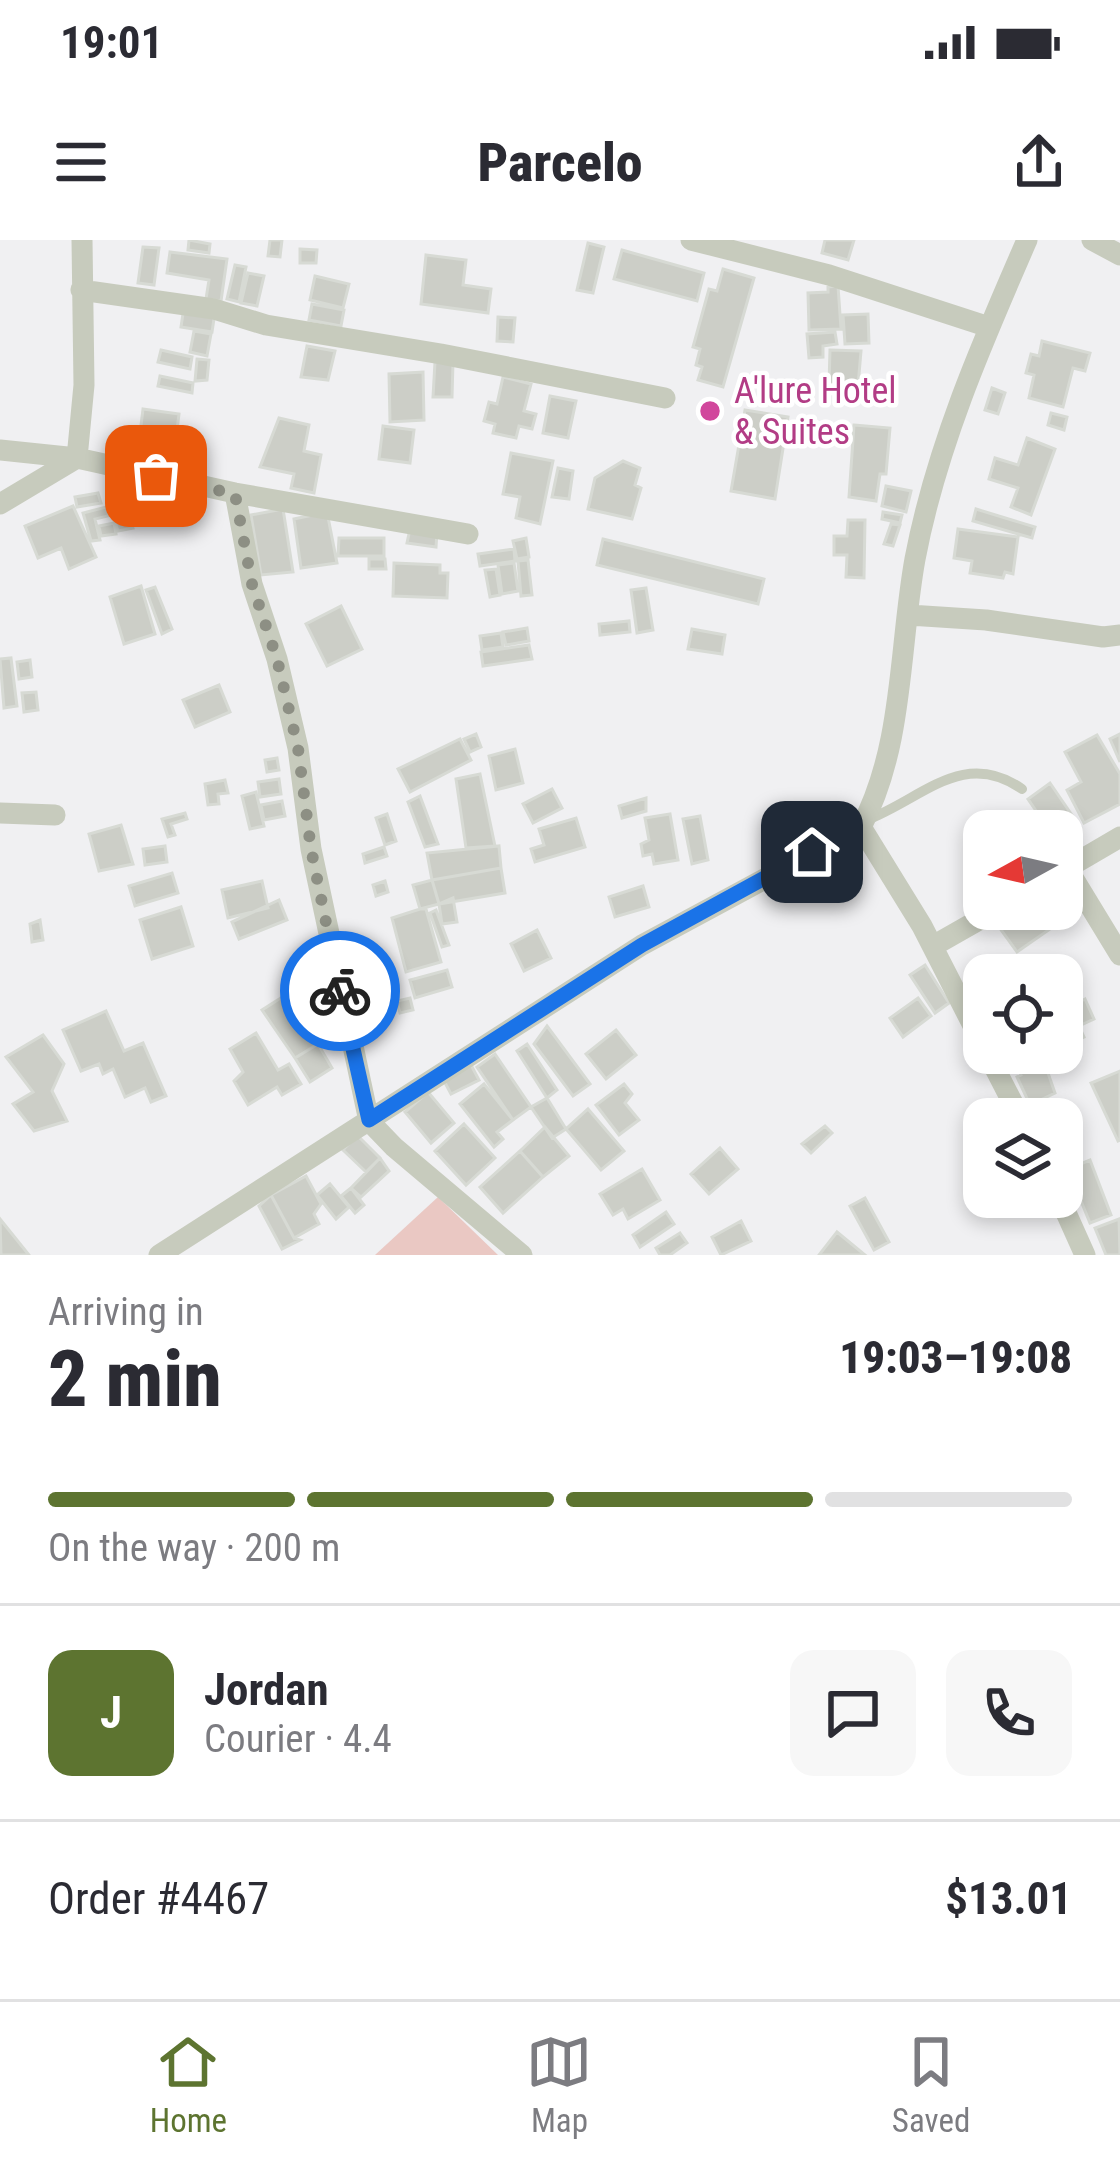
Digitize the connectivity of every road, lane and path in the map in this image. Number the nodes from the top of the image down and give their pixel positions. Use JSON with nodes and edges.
{"nodes":[{"id":1,"x":82,"y":240,"type":"edge"},
{"id":2,"x":692,"y":240,"type":"edge"},
{"id":3,"x":1027,"y":240,"type":"edge"},
{"id":4,"x":1092,"y":240,"type":"edge"},
{"id":5,"x":1120,"y":255,"type":"edge"},
{"id":6,"x":81,"y":290,"type":"junction"},
{"id":7,"x":989,"y":327,"type":"junction"},
{"id":8,"x":665,"y":398,"type":"dead end"},
{"id":9,"x":0,"y":450,"type":"edge"},
{"id":10,"x":77,"y":458,"type":"junction"},
{"id":11,"x":235,"y":494,"type":"junction"},
{"id":12,"x":0,"y":504,"type":"edge"},
{"id":13,"x":468,"y":534,"type":"dead end"},
{"id":14,"x":909,"y":615,"type":"junction"},
{"id":15,"x":1120,"y":635,"type":"edge"},
{"id":16,"x":1022,"y":789,"type":"dead end"},
{"id":17,"x":0,"y":812,"type":"edge"},
{"id":18,"x":56,"y":815,"type":"dead end"},
{"id":19,"x":862,"y":824,"type":"junction"},
{"id":20,"x":1120,"y":836,"type":"edge"},
{"id":21,"x":1083,"y":858,"type":"edge"},
{"id":22,"x":1083,"y":898,"type":"edge"},
{"id":23,"x":963,"y":929,"type":"edge"},
{"id":24,"x":933,"y":946,"type":"junction"},
{"id":25,"x":1120,"y":955,"type":"edge"},
{"id":26,"x":963,"y":1005,"type":"edge"},
{"id":27,"x":369,"y":1120,"type":"junction"},
{"id":28,"x":1068,"y":1218,"type":"edge"},
{"id":29,"x":159,"y":1255,"type":"edge"},
{"id":30,"x":522,"y":1255,"type":"edge"},
{"id":31,"x":1085,"y":1255,"type":"edge"}],
"edges":[{"from":1,"to":6,"type":"street"},
{"from":2,"to":7,"type":"street"},
{"from":3,"to":7,"type":"street"},
{"from":4,"to":5,"type":"street"},
{"from":6,"to":8,"type":"street"},
{"from":6,"to":10,"type":"street"},
{"from":7,"to":14,"type":"street"},
{"from":9,"to":10,"type":"street"},
{"from":10,"to":11,"type":"street"},
{"from":10,"to":12,"type":"street"},
{"from":11,"to":13,"type":"street"},
{"from":11,"to":27,"type":"street"},
{"from":14,"to":15,"type":"street"},
{"from":14,"to":19,"type":"street"},
{"from":16,"to":19,"type":"lane"},
{"from":17,"to":18,"type":"street"},
{"from":19,"to":24,"type":"street"},
{"from":19,"to":27,"type":"street"},
{"from":20,"to":21,"type":"street"},
{"from":22,"to":25,"type":"street"},
{"from":23,"to":24,"type":"street"},
{"from":24,"to":26,"type":"street"},
{"from":27,"to":29,"type":"street"},
{"from":27,"to":30,"type":"street"},
{"from":28,"to":31,"type":"street"}]}
